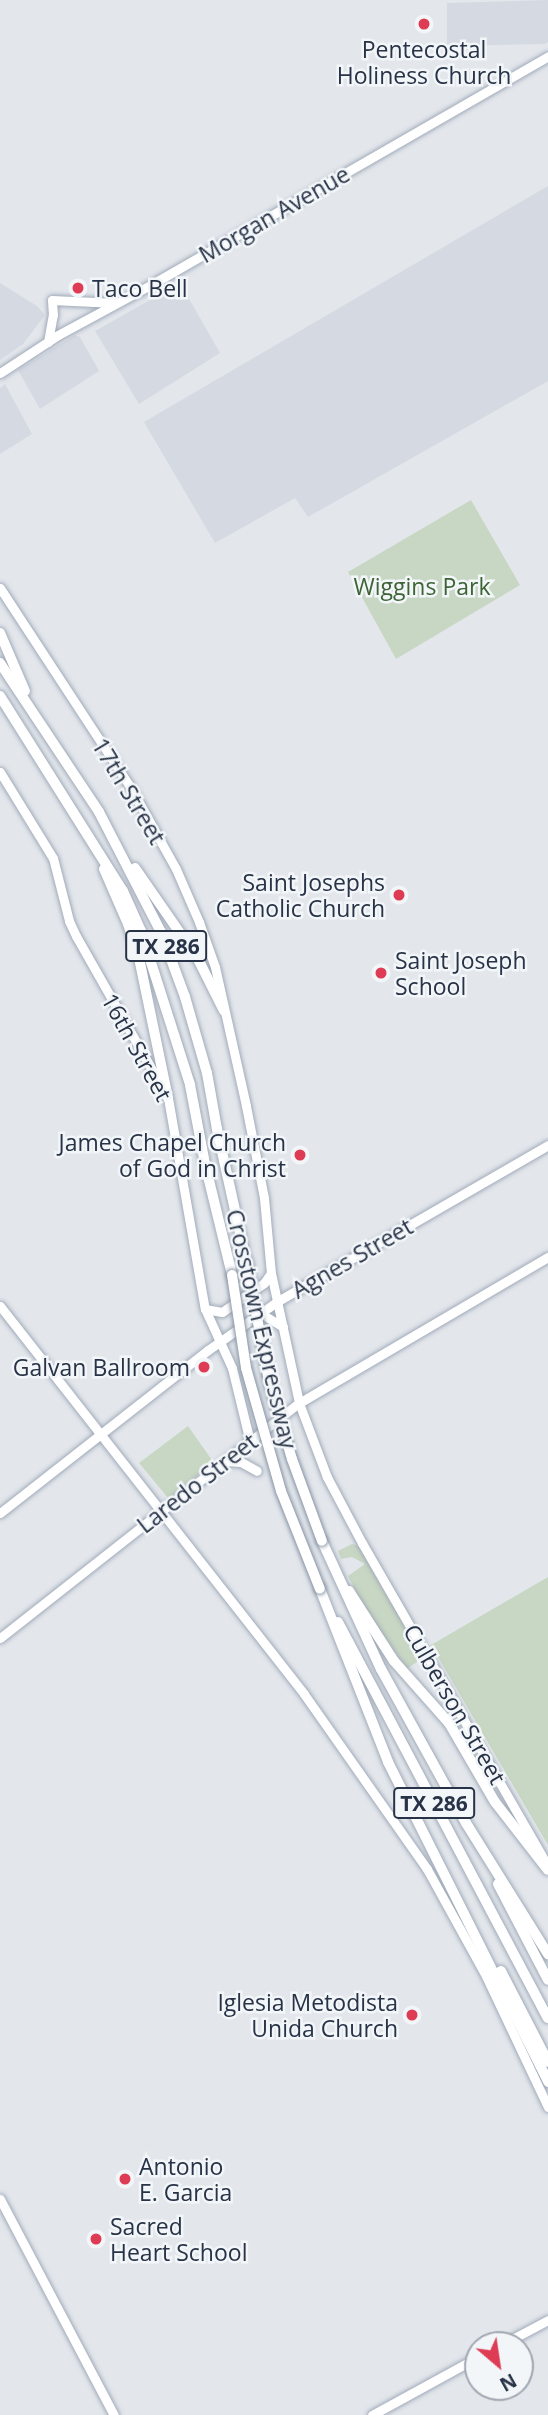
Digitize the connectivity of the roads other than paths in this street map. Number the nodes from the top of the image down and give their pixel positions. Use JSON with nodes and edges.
{"nodes":[{"id":1,"x":548,"y":56,"type":"edge"},
{"id":2,"x":118,"y":303,"type":"junction"},
{"id":3,"x":48,"y":342,"type":"junction"},
{"id":4,"x":0,"y":373,"type":"edge"},
{"id":5,"x":0,"y":587,"type":"edge"},
{"id":6,"x":0,"y":633,"type":"edge"},
{"id":7,"x":0,"y":663,"type":"edge"},
{"id":8,"x":0,"y":696,"type":"edge"},
{"id":9,"x":0,"y":709,"type":"edge"},
{"id":10,"x":42,"y":725,"type":"junction"},
{"id":11,"x":29,"y":744,"type":"junction"},
{"id":12,"x":0,"y":772,"type":"edge"},
{"id":13,"x":118,"y":845,"type":"junction"},
{"id":14,"x":98,"y":850,"type":"junction"},
{"id":15,"x":224,"y":1011,"type":"junction"},
{"id":16,"x":168,"y":1098,"type":"junction"},
{"id":17,"x":548,"y":1145,"type":"edge"},
{"id":18,"x":548,"y":1257,"type":"edge"},
{"id":19,"x":271,"y":1273,"type":"junction"},
{"id":20,"x":278,"y":1301,"type":"junction"},
{"id":21,"x":0,"y":1306,"type":"edge"},
{"id":22,"x":205,"y":1309,"type":"junction"},
{"id":23,"x":260,"y":1313,"type":"junction"},
{"id":24,"x":283,"y":1327,"type":"junction"},
{"id":25,"x":220,"y":1341,"type":"junction"},
{"id":26,"x":299,"y":1403,"type":"junction"},
{"id":27,"x":243,"y":1413,"type":"junction"},
{"id":28,"x":266,"y":1429,"type":"junction"},
{"id":29,"x":101,"y":1433,"type":"junction"},
{"id":30,"x":250,"y":1442,"type":"junction"},
{"id":31,"x":226,"y":1461,"type":"junction"},
{"id":32,"x":257,"y":1471,"type":"dead end"},
{"id":33,"x":162,"y":1511,"type":"junction"},
{"id":34,"x":0,"y":1513,"type":"edge"},
{"id":35,"x":362,"y":1543,"type":"joint"},
{"id":36,"x":339,"y":1578,"type":"junction"},
{"id":37,"x":320,"y":1589,"type":"junction"},
{"id":38,"x":0,"y":1638,"type":"edge"},
{"id":39,"x":406,"y":1797,"type":"junction"},
{"id":40,"x":466,"y":1823,"type":"junction"},
{"id":41,"x":548,"y":1869,"type":"edge"},
{"id":42,"x":548,"y":1954,"type":"edge"},
{"id":43,"x":548,"y":1980,"type":"edge"},
{"id":44,"x":548,"y":2018,"type":"edge"},
{"id":45,"x":548,"y":2062,"type":"edge"},
{"id":46,"x":548,"y":2082,"type":"edge"},
{"id":47,"x":548,"y":2107,"type":"edge"},
{"id":48,"x":0,"y":2199,"type":"edge"},
{"id":49,"x":548,"y":2320,"type":"edge"},
{"id":50,"x":527,"y":2331,"type":"edge"},
{"id":51,"x":464,"y":2365,"type":"edge"},
{"id":52,"x":114,"y":2415,"type":"edge"},
{"id":53,"x":372,"y":2415,"type":"edge"}],
"edges":[{"from":1,"to":2,"type":"main road","name":"Morgan Avenue"},
{"from":2,"to":3,"type":"main road","name":"Morgan Avenue"},
{"from":2,"to":3,"type":"main road"},
{"from":3,"to":4,"type":"main road","name":"Morgan Avenue"},
{"from":5,"to":15,"type":"main road","name":"17th Street"},
{"from":6,"to":10,"type":"highway"},
{"from":7,"to":10,"type":"highway","name":"Crosstown Expressway","number":"TX 286"},
{"from":8,"to":11,"type":"highway","name":"Crosstown Expressway","number":"TX 286"},
{"from":9,"to":11,"type":"highway"},
{"from":10,"to":13,"type":"highway","name":"Crosstown Expressway","number":"TX 286"},
{"from":11,"to":14,"type":"highway","name":"Crosstown Expressway","number":"TX 286"},
{"from":12,"to":16,"type":"main road","name":"16th Street"},
{"from":13,"to":15,"type":"highway"},
{"from":13,"to":36,"type":"highway","name":"Crosstown Expressway","number":"TX 286","bridge":true},
{"from":14,"to":16,"type":"highway"},
{"from":14,"to":37,"type":"highway","name":"Crosstown Expressway","number":"TX 286","bridge":true},
{"from":15,"to":19,"type":"main road","name":"Crosstown Expressway"},
{"from":16,"to":22,"type":"main road","name":"16th Street"},
{"from":17,"to":20,"type":"main road","name":"Agnes Street"},
{"from":18,"to":26,"type":"main road","name":"Laredo Street"},
{"from":19,"to":20,"type":"main road","name":"Crosstown Expressway"},
{"from":19,"to":22,"type":"main road"},
{"from":20,"to":23,"type":"main road","name":"Agnes Street"},
{"from":20,"to":24,"type":"main road","name":"Crosstown Expressway"},
{"from":21,"to":29,"type":"main road"},
{"from":22,"to":25,"type":"main road","name":"16th Street"},
{"from":23,"to":24,"type":"main road"},
{"from":23,"to":25,"type":"main road","name":"Agnes Street"},
{"from":24,"to":26,"type":"main road","name":"Crosstown Expressway"},
{"from":25,"to":27,"type":"main road","name":"Crosstown Expressway"},
{"from":25,"to":29,"type":"main road","name":"Agnes Street"},
{"from":26,"to":28,"type":"main road","name":"Laredo Street"},
{"from":26,"to":35,"type":"main road","name":"Crosstown Expressway"},
{"from":27,"to":28,"type":"main road"},
{"from":27,"to":30,"type":"main road","name":"Crosstown Expressway"},
{"from":28,"to":30,"type":"main road","name":"Laredo Street"},
{"from":29,"to":33,"type":"main road"},
{"from":29,"to":34,"type":"main road","name":"Agnes Street"},
{"from":30,"to":31,"type":"main road","name":"Laredo Street"},
{"from":31,"to":32,"type":"main road"},
{"from":31,"to":33,"type":"main road","name":"Laredo Street"},
{"from":33,"to":38,"type":"main road","name":"Laredo Street"},
{"from":33,"to":47,"type":"main road"},
{"from":35,"to":41,"type":"main road","name":"Culberson Street"},
{"from":36,"to":40,"type":"highway","number":"TX 286"},
{"from":36,"to":41,"type":"highway"},
{"from":37,"to":39,"type":"highway"},
{"from":37,"to":44,"type":"highway","name":"Crosstown Expressway","number":"TX 286"},
{"from":39,"to":45,"type":"highway"},
{"from":39,"to":46,"type":"highway"},
{"from":40,"to":42,"type":"highway"},
{"from":40,"to":43,"type":"highway","number":"TX 286"},
{"from":48,"to":52,"type":"main road"},
{"from":49,"to":50,"type":"main road"},
{"from":51,"to":53,"type":"main road"}]}
